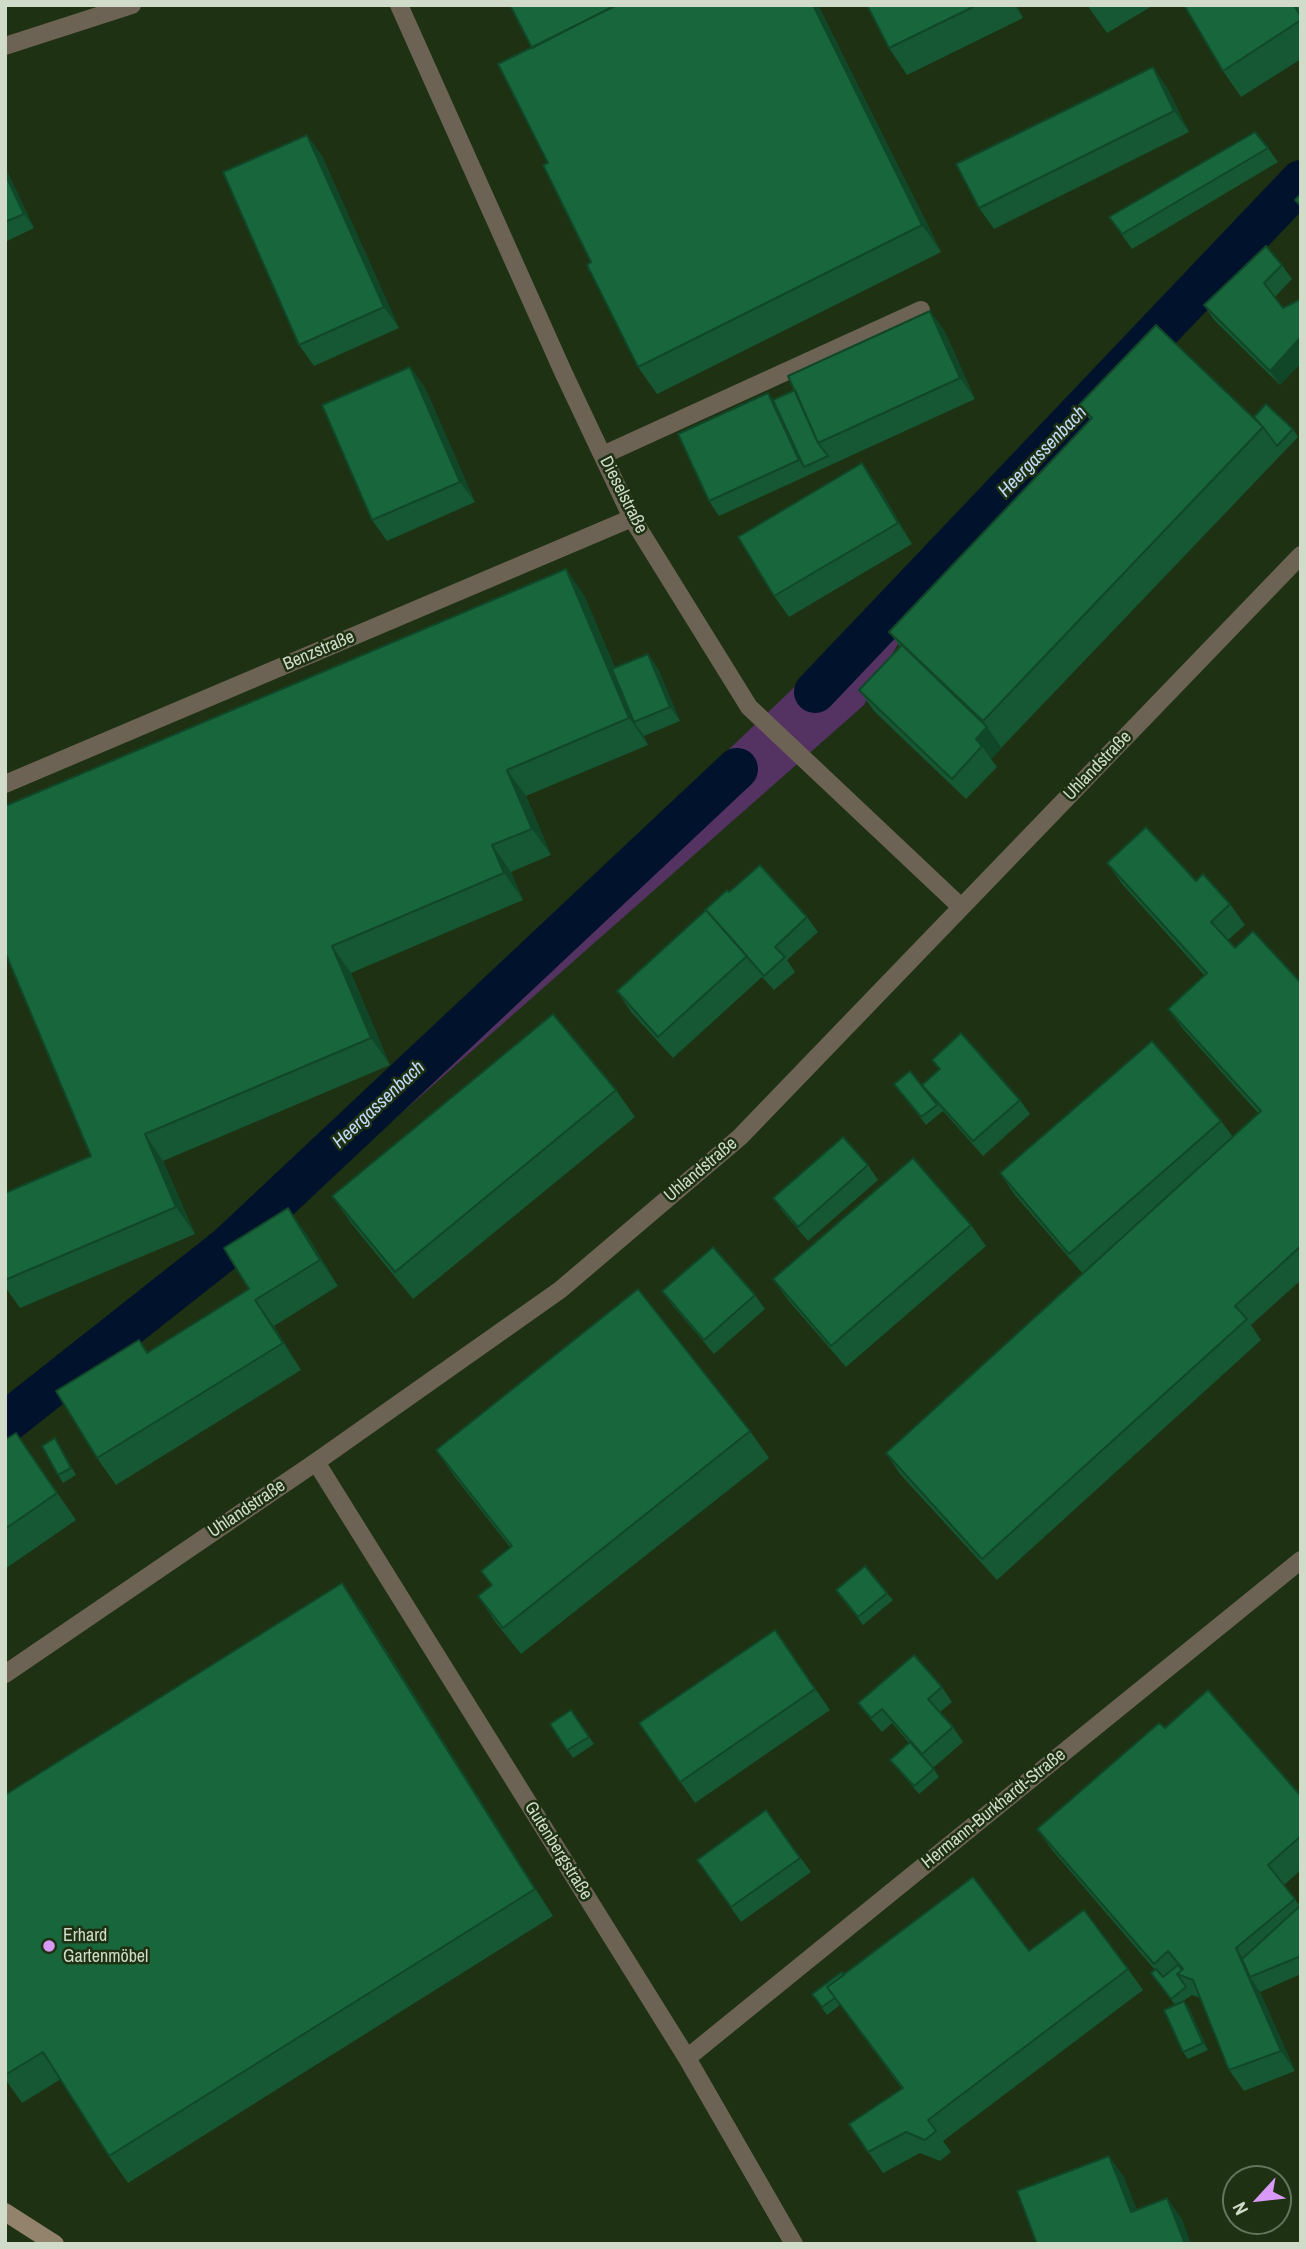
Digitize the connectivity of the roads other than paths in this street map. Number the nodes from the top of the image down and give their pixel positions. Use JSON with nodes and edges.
{"nodes":[{"id":1,"x":132,"y":5,"type":"edge"},
{"id":2,"x":399,"y":5,"type":"edge"},
{"id":3,"x":90,"y":12,"type":"edge"},
{"id":4,"x":5,"y":46,"type":"edge"},
{"id":5,"x":920,"y":310,"type":"dead end"},
{"id":6,"x":603,"y":455,"type":"junction"},
{"id":7,"x":632,"y":518,"type":"junction"},
{"id":8,"x":1301,"y":555,"type":"edge"},
{"id":9,"x":5,"y":784,"type":"edge"},
{"id":10,"x":961,"y":907,"type":"junction"},
{"id":11,"x":316,"y":1462,"type":"junction"},
{"id":12,"x":1301,"y":1560,"type":"edge"},
{"id":13,"x":5,"y":1674,"type":"edge"},
{"id":14,"x":687,"y":2058,"type":"junction"},
{"id":15,"x":5,"y":2212,"type":"edge"},
{"id":16,"x":55,"y":2244,"type":"edge"},
{"id":17,"x":794,"y":2244,"type":"edge"}],
"edges":[{"from":1,"to":3,"type":"street"},
{"from":2,"to":6,"type":"street","name":"Dieselstraße"},
{"from":3,"to":4,"type":"street"},
{"from":5,"to":6,"type":"street"},
{"from":6,"to":7,"type":"street","name":"Dieselstraße"},
{"from":7,"to":9,"type":"street","name":"Benzstraße"},
{"from":7,"to":10,"type":"street","name":"Dieselstraße"},
{"from":8,"to":10,"type":"street","name":"Uhlandstraße"},
{"from":10,"to":11,"type":"street","name":"Uhlandstraße"},
{"from":11,"to":13,"type":"street","name":"Uhlandstraße"},
{"from":11,"to":14,"type":"street","name":"Gutenbergstraße"},
{"from":12,"to":14,"type":"street","name":"Hermann-Burkhardt-Straße"},
{"from":14,"to":17,"type":"street","name":"Gutenbergstraße"},
{"from":15,"to":16,"type":"main road"}]}
